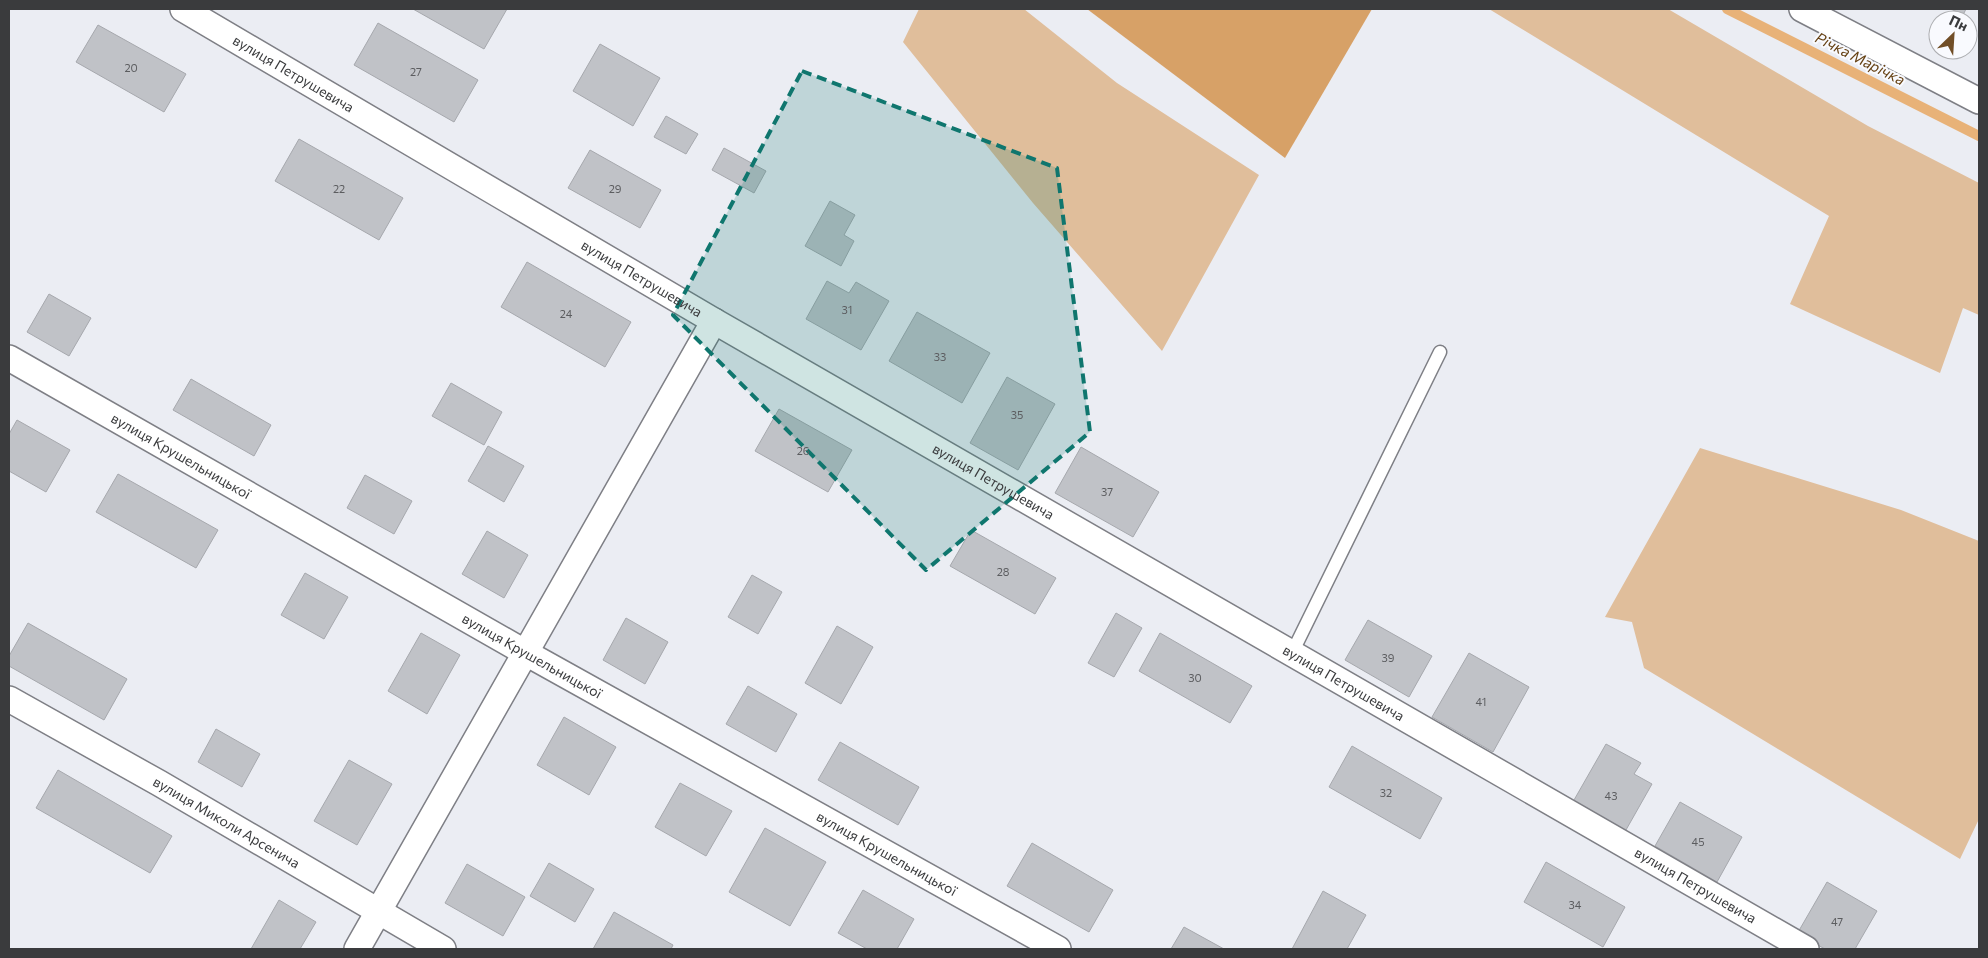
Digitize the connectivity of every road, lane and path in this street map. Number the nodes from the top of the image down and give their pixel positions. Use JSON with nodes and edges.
{"nodes":[{"id":1,"x":183,"y":9,"type":"edge"},
{"id":2,"x":1802,"y":9,"type":"edge"},
{"id":3,"x":1979,"y":101,"type":"edge"},
{"id":4,"x":714,"y":321,"type":"junction"},
{"id":5,"x":1440,"y":352,"type":"dead end"},
{"id":6,"x":9,"y":358,"type":"edge"},
{"id":7,"x":526,"y":653,"type":"junction"},
{"id":8,"x":1292,"y":654,"type":"junction"},
{"id":9,"x":9,"y":699,"type":"edge"},
{"id":10,"x":378,"y":912,"type":"junction"},
{"id":11,"x":357,"y":949,"type":"edge"},
{"id":12,"x":443,"y":949,"type":"edge"},
{"id":13,"x":1058,"y":949,"type":"edge"},
{"id":14,"x":1806,"y":949,"type":"edge"}],
"edges":[{"from":1,"to":4,"type":"street","name":"вулиця Петрушевича"},
{"from":2,"to":3,"type":"street"},
{"from":4,"to":7,"type":"street"},
{"from":4,"to":8,"type":"street","name":"вулиця Петрушевича"},
{"from":5,"to":8,"type":"lane"},
{"from":6,"to":7,"type":"street","name":"вулиця Крушельницької"},
{"from":7,"to":10,"type":"street"},
{"from":7,"to":13,"type":"street","name":"вулиця Крушельницької"},
{"from":8,"to":14,"type":"street","name":"вулиця Петрушевича"},
{"from":9,"to":10,"type":"street","name":"вулиця Миколи Арсенича"},
{"from":10,"to":11,"type":"street"},
{"from":10,"to":12,"type":"street","name":"вулиця Миколи Арсенича"}]}
